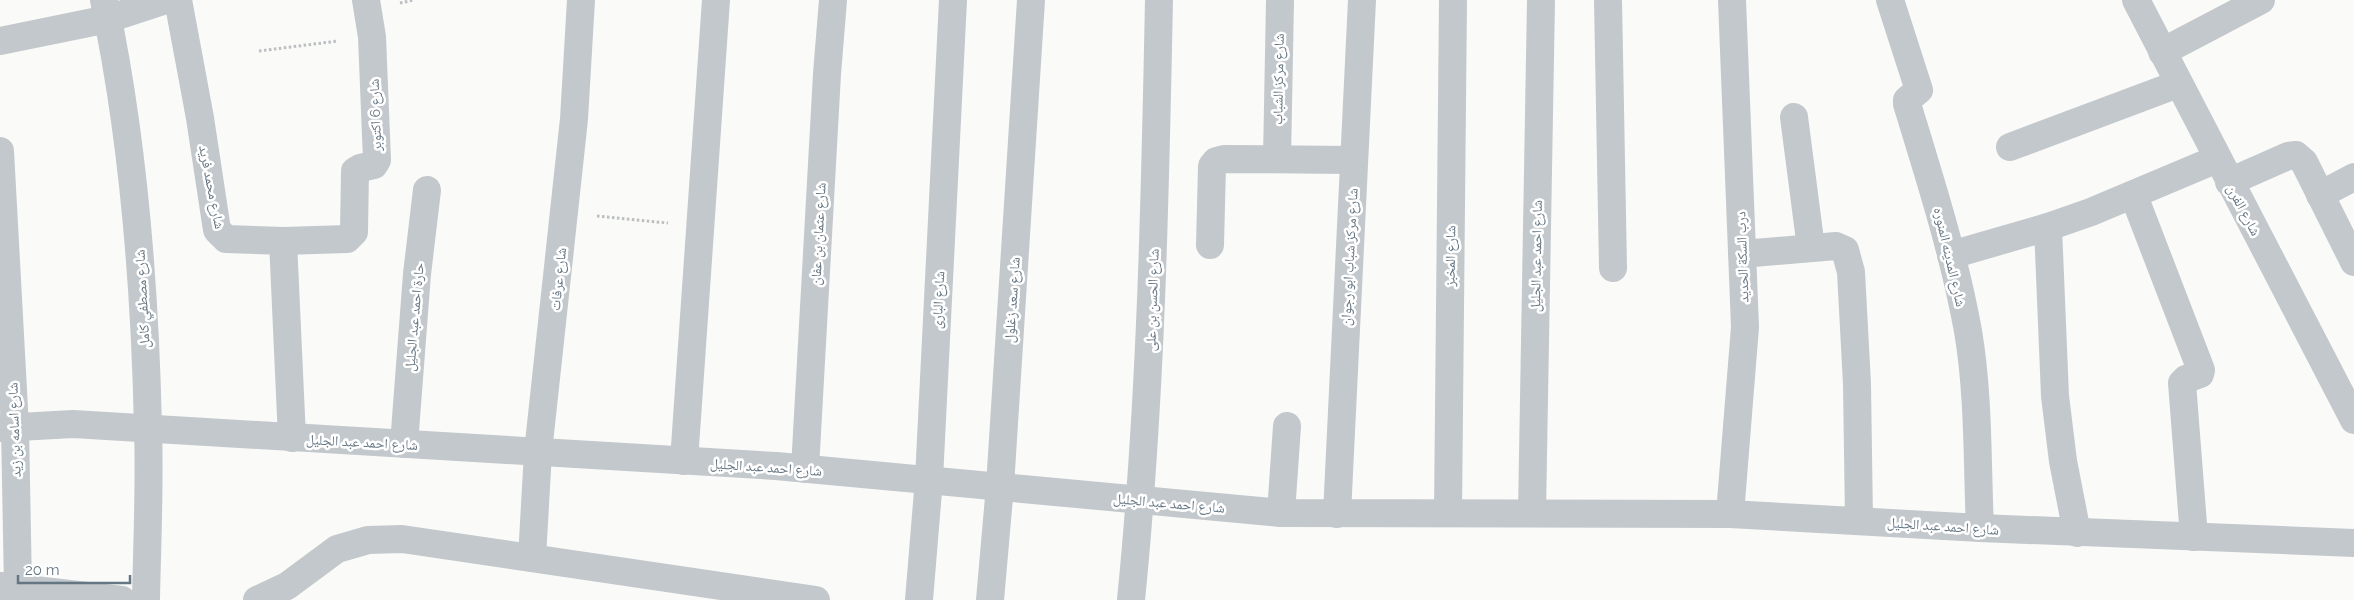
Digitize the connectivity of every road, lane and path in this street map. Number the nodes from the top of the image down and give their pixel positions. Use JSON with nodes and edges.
{"nodes":[{"id":1,"x":166,"y":0,"type":"edge"},
{"id":2,"x":178,"y":0,"type":"edge"},
{"id":3,"x":366,"y":0,"type":"edge"},
{"id":4,"x":581,"y":0,"type":"edge"},
{"id":5,"x":716,"y":0,"type":"edge"},
{"id":6,"x":833,"y":0,"type":"edge"},
{"id":7,"x":953,"y":0,"type":"edge"},
{"id":8,"x":1032,"y":0,"type":"edge"},
{"id":9,"x":1159,"y":0,"type":"edge"},
{"id":10,"x":1280,"y":0,"type":"edge"},
{"id":11,"x":1362,"y":0,"type":"edge"},
{"id":12,"x":1452,"y":0,"type":"edge"},
{"id":13,"x":1541,"y":0,"type":"edge"},
{"id":14,"x":1608,"y":0,"type":"edge"},
{"id":15,"x":1732,"y":0,"type":"edge"},
{"id":16,"x":1890,"y":0,"type":"edge"},
{"id":17,"x":2136,"y":0,"type":"edge"},
{"id":18,"x":2261,"y":0,"type":"edge"},
{"id":19,"x":106,"y":10,"type":"edge"},
{"id":20,"x":372,"y":36,"type":"junction"},
{"id":21,"x":0,"y":41,"type":"edge"},
{"id":22,"x":259,"y":50,"type":"dead end"},
{"id":23,"x":2162,"y":52,"type":"junction"},
{"id":24,"x":2178,"y":84,"type":"junction"},
{"id":25,"x":1794,"y":117,"type":"dead end"},
{"id":26,"x":2010,"y":147,"type":"dead end"},
{"id":27,"x":0,"y":151,"type":"edge"},
{"id":28,"x":1276,"y":159,"type":"junction"},
{"id":29,"x":1354,"y":160,"type":"junction"},
{"id":30,"x":2223,"y":171,"type":"junction"},
{"id":31,"x":2342,"y":188,"type":"edge"},
{"id":32,"x":427,"y":190,"type":"dead end"},
{"id":33,"x":2134,"y":196,"type":"junction"},
{"id":34,"x":564,"y":213,"type":"junction"},
{"id":35,"x":700,"y":226,"type":"junction"},
{"id":36,"x":2048,"y":227,"type":"junction"},
{"id":37,"x":284,"y":241,"type":"junction"},
{"id":38,"x":1210,"y":244,"type":"dead end"},
{"id":39,"x":1811,"y":248,"type":"junction"},
{"id":40,"x":1742,"y":254,"type":"junction"},
{"id":41,"x":1951,"y":255,"type":"junction"},
{"id":42,"x":2354,"y":262,"type":"edge"},
{"id":43,"x":1613,"y":268,"type":"dead end"},
{"id":44,"x":2354,"y":420,"type":"edge"},
{"id":45,"x":1287,"y":426,"type":"dead end"},
{"id":46,"x":8,"y":428,"type":"edge"},
{"id":47,"x":148,"y":430,"type":"junction"},
{"id":48,"x":292,"y":438,"type":"junction"},
{"id":49,"x":404,"y":444,"type":"junction"},
{"id":50,"x":538,"y":452,"type":"junction"},
{"id":51,"x":684,"y":461,"type":"junction"},
{"id":52,"x":805,"y":469,"type":"junction"},
{"id":53,"x":929,"y":479,"type":"junction"},
{"id":54,"x":1000,"y":486,"type":"junction"},
{"id":55,"x":1141,"y":501,"type":"junction"},
{"id":56,"x":1281,"y":513,"type":"junction"},
{"id":57,"x":1448,"y":513,"type":"junction"},
{"id":58,"x":1532,"y":513,"type":"junction"},
{"id":59,"x":1337,"y":514,"type":"junction"},
{"id":60,"x":1730,"y":514,"type":"junction"},
{"id":61,"x":1859,"y":520,"type":"junction"},
{"id":62,"x":1980,"y":528,"type":"junction"},
{"id":63,"x":2077,"y":533,"type":"junction"},
{"id":64,"x":2194,"y":537,"type":"junction"},
{"id":65,"x":2354,"y":543,"type":"edge"},
{"id":66,"x":532,"y":558,"type":"junction"},
{"id":67,"x":9,"y":587,"type":"edge"},
{"id":68,"x":122,"y":600,"type":"edge"},
{"id":69,"x":146,"y":600,"type":"edge"},
{"id":70,"x":257,"y":600,"type":"edge"},
{"id":71,"x":816,"y":600,"type":"edge"},
{"id":72,"x":919,"y":600,"type":"edge"},
{"id":73,"x":990,"y":600,"type":"edge"},
{"id":74,"x":1131,"y":600,"type":"edge"}],
"edges":[{"from":1,"to":19,"type":"street"},
{"from":2,"to":37,"type":"street","name":"شارع محمد فريد"},
{"from":3,"to":20,"type":"street","name":"شارع 6 اكتوبر"},
{"from":4,"to":34,"type":"street","name":"شارع عرفات"},
{"from":5,"to":35,"type":"street"},
{"from":6,"to":52,"type":"street","name":"شارع عثمان بن عفان"},
{"from":7,"to":53,"type":"street","name":"شارع البارى"},
{"from":8,"to":54,"type":"street","name":"شارع سعد زغلول"},
{"from":9,"to":55,"type":"street","name":"شارع الحسن بن على"},
{"from":10,"to":28,"type":"street","name":"شارع مركز الشباب"},
{"from":11,"to":29,"type":"street","name":"شارع مركز شباب ابو رجوان"},
{"from":12,"to":57,"type":"street","name":"شارع المخبز"},
{"from":13,"to":58,"type":"street","name":"شارع احمد عبد الجليل"},
{"from":14,"to":43,"type":"street"},
{"from":15,"to":40,"type":"street","name":"درب السكة الحديد"},
{"from":16,"to":41,"type":"street","name":"شارع المدينه المنوره"},
{"from":17,"to":23,"type":"street","name":"شارع الفرن"},
{"from":18,"to":23,"type":"street"},
{"from":19,"to":21,"type":"street"},
{"from":19,"to":47,"type":"street","name":"شارع مصطفي كامل"},
{"from":20,"to":22,"type":"path"},
{"from":20,"to":37,"type":"street","name":"شارع 6 اكتوبر"},
{"from":23,"to":24,"type":"street","name":"شارع الفرن"},
{"from":24,"to":26,"type":"street"},
{"from":24,"to":30,"type":"street","name":"شارع الفرن"},
{"from":25,"to":39,"type":"street"},
{"from":27,"to":46,"type":"street","name":"شارع اسامه بن زيد"},
{"from":28,"to":29,"type":"street"},
{"from":28,"to":38,"type":"street"},
{"from":29,"to":59,"type":"street","name":"شارع مركز شباب ابو رجوان"},
{"from":30,"to":31,"type":"street"},
{"from":30,"to":33,"type":"street"},
{"from":30,"to":44,"type":"street","name":"شارع الفرن"},
{"from":31,"to":42,"type":"street"},
{"from":32,"to":49,"type":"street","name":"حارة احمد عبد الجليل"},
{"from":33,"to":36,"type":"street"},
{"from":33,"to":64,"type":"street"},
{"from":34,"to":35,"type":"path"},
{"from":34,"to":50,"type":"street","name":"شارع عرفات"},
{"from":35,"to":51,"type":"street"},
{"from":36,"to":41,"type":"street"},
{"from":36,"to":63,"type":"street"},
{"from":37,"to":48,"type":"street"},
{"from":39,"to":40,"type":"street"},
{"from":39,"to":61,"type":"street"},
{"from":40,"to":60,"type":"street","name":"درب السكة الحديد"},
{"from":41,"to":62,"type":"street","name":"شارع المدينه المنوره"},
{"from":45,"to":56,"type":"street"},
{"from":46,"to":47,"type":"street","name":"شارع احمد عبد الجليل"},
{"from":46,"to":67,"type":"street","name":"شارع اسامه بن زيد"},
{"from":47,"to":48,"type":"street","name":"شارع احمد عبد الجليل"},
{"from":47,"to":69,"type":"street","name":"شارع مصطفي كامل"},
{"from":48,"to":49,"type":"street","name":"شارع احمد عبد الجليل"},
{"from":49,"to":50,"type":"street","name":"شارع احمد عبد الجليل"},
{"from":50,"to":51,"type":"street","name":"شارع احمد عبد الجليل"},
{"from":50,"to":66,"type":"street","name":"شارع عرفات"},
{"from":51,"to":52,"type":"street","name":"شارع احمد عبد الجليل"},
{"from":52,"to":53,"type":"street","name":"شارع احمد عبد الجليل"},
{"from":53,"to":54,"type":"street","name":"شارع احمد عبد الجليل"},
{"from":53,"to":72,"type":"street","name":"شارع البارى"},
{"from":54,"to":55,"type":"street","name":"شارع احمد عبد الجليل"},
{"from":54,"to":73,"type":"street","name":"شارع سعد زغلول"},
{"from":55,"to":56,"type":"street","name":"شارع احمد عبد الجليل"},
{"from":55,"to":74,"type":"street","name":"شارع الحسن بن على"},
{"from":56,"to":59,"type":"street","name":"شارع احمد عبد الجليل"},
{"from":57,"to":58,"type":"street","name":"شارع احمد عبد الجليل"},
{"from":57,"to":59,"type":"street","name":"شارع احمد عبد الجليل"},
{"from":58,"to":60,"type":"street","name":"شارع احمد عبد الجليل"},
{"from":60,"to":61,"type":"street","name":"شارع احمد عبد الجليل"},
{"from":61,"to":62,"type":"street","name":"شارع احمد عبد الجليل"},
{"from":62,"to":63,"type":"street","name":"شارع احمد عبد الجليل"},
{"from":63,"to":64,"type":"street","name":"شارع احمد عبد الجليل"},
{"from":64,"to":65,"type":"street","name":"شارع احمد عبد الجليل"},
{"from":66,"to":70,"type":"street"},
{"from":66,"to":71,"type":"street"},
{"from":67,"to":68,"type":"street"}]}
